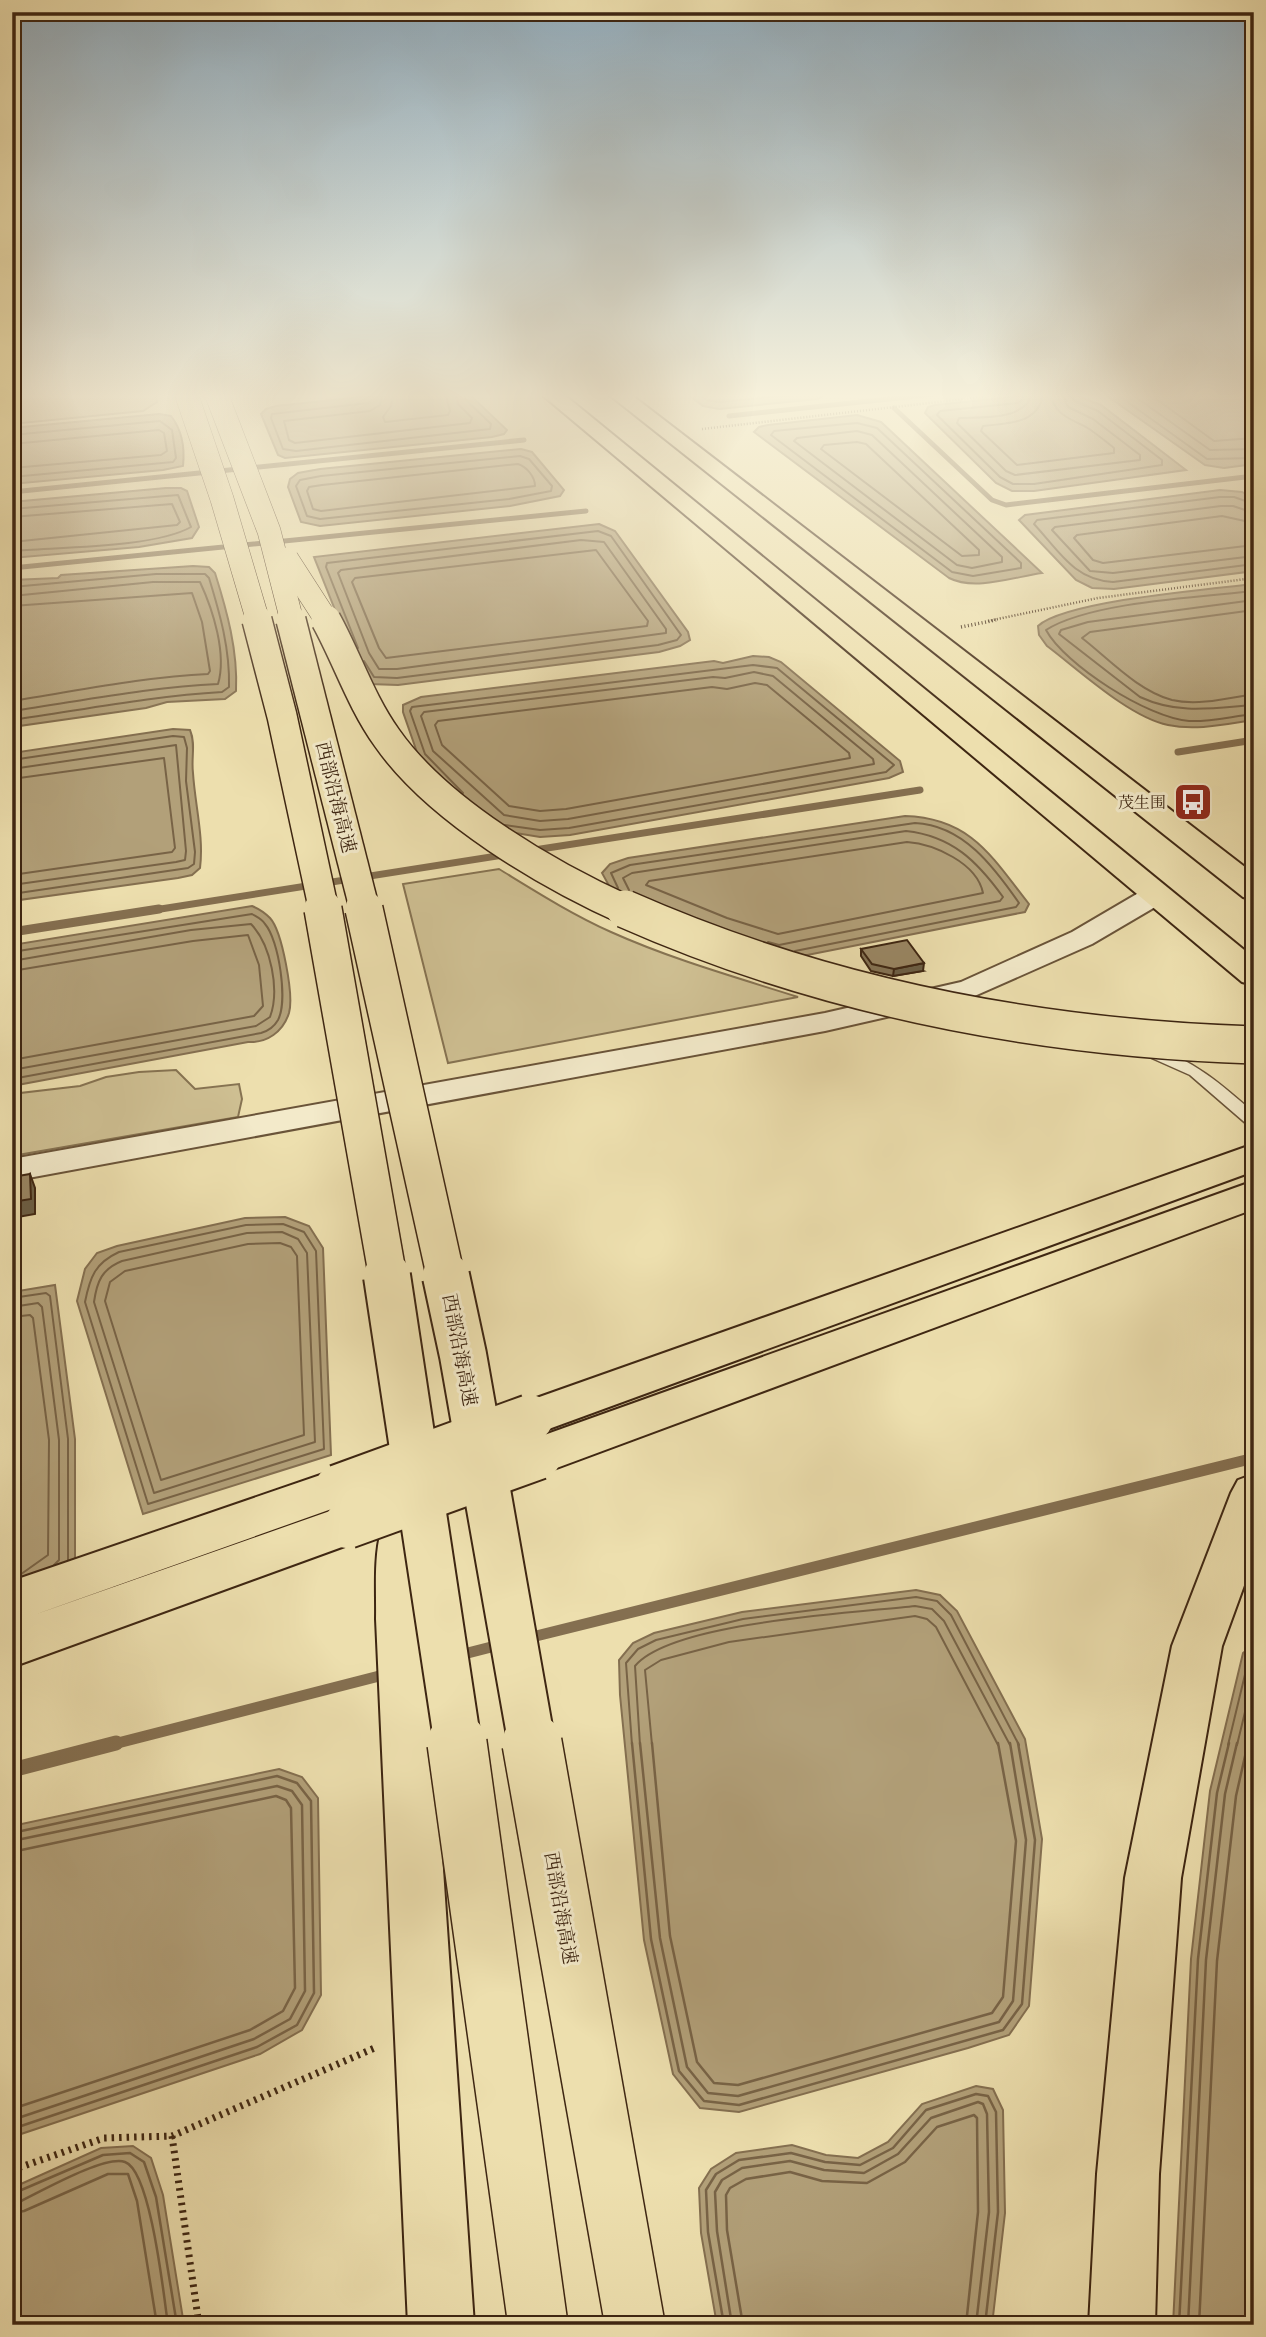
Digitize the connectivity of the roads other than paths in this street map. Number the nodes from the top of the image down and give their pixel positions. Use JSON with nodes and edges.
{"nodes":[{"id":1,"x":221,"y":502,"type":"edge"},
{"id":2,"x":258,"y":502,"type":"edge"},
{"id":3,"x":683,"y":502,"type":"edge"},
{"id":4,"x":757,"y":502,"type":"edge"},
{"id":5,"x":269,"y":531,"type":"junction"},
{"id":6,"x":1254,"y":890,"type":"edge"},
{"id":7,"x":1157,"y":894,"type":"junction"},
{"id":8,"x":1254,"y":975,"type":"edge"},
{"id":9,"x":888,"y":1007,"type":"junction"},
{"id":10,"x":1254,"y":1045,"type":"edge"},
{"id":11,"x":1254,"y":1122,"type":"edge"},
{"id":12,"x":1254,"y":1157,"type":"edge"},
{"id":13,"x":12,"y":1170,"type":"edge"},
{"id":14,"x":1254,"y":1194,"type":"edge"},
{"id":15,"x":1254,"y":1493,"type":"edge"},
{"id":16,"x":422,"y":1503,"type":"junction"},
{"id":17,"x":12,"y":1602,"type":"edge"},
{"id":18,"x":12,"y":1645,"type":"edge"},
{"id":19,"x":441,"y":2325,"type":"edge"},
{"id":20,"x":538,"y":2325,"type":"edge"},
{"id":21,"x":635,"y":2325,"type":"edge"},
{"id":22,"x":1122,"y":2325,"type":"edge"}],
"edges":[{"from":1,"to":16,"type":"highway","name":"西部沿海高速","bridge":true},
{"from":2,"to":5,"type":"highway","name":"西部沿海高速","bridge":true},
{"from":3,"to":7,"type":"highway"},
{"from":4,"to":6,"type":"highway"},
{"from":5,"to":10,"type":"highway","bridge":true},
{"from":5,"to":21,"type":"highway","name":"西部沿海高速","bridge":true},
{"from":7,"to":8,"type":"highway"},
{"from":7,"to":9,"type":"street"},
{"from":9,"to":11,"type":"lane"},
{"from":9,"to":13,"type":"street"},
{"from":12,"to":17,"type":"highway","bridge":true},
{"from":14,"to":18,"type":"highway","bridge":true},
{"from":15,"to":22,"type":"highway"},
{"from":16,"to":19,"type":"highway"},
{"from":16,"to":20,"type":"highway","name":"西部沿海高速","bridge":true}]}
